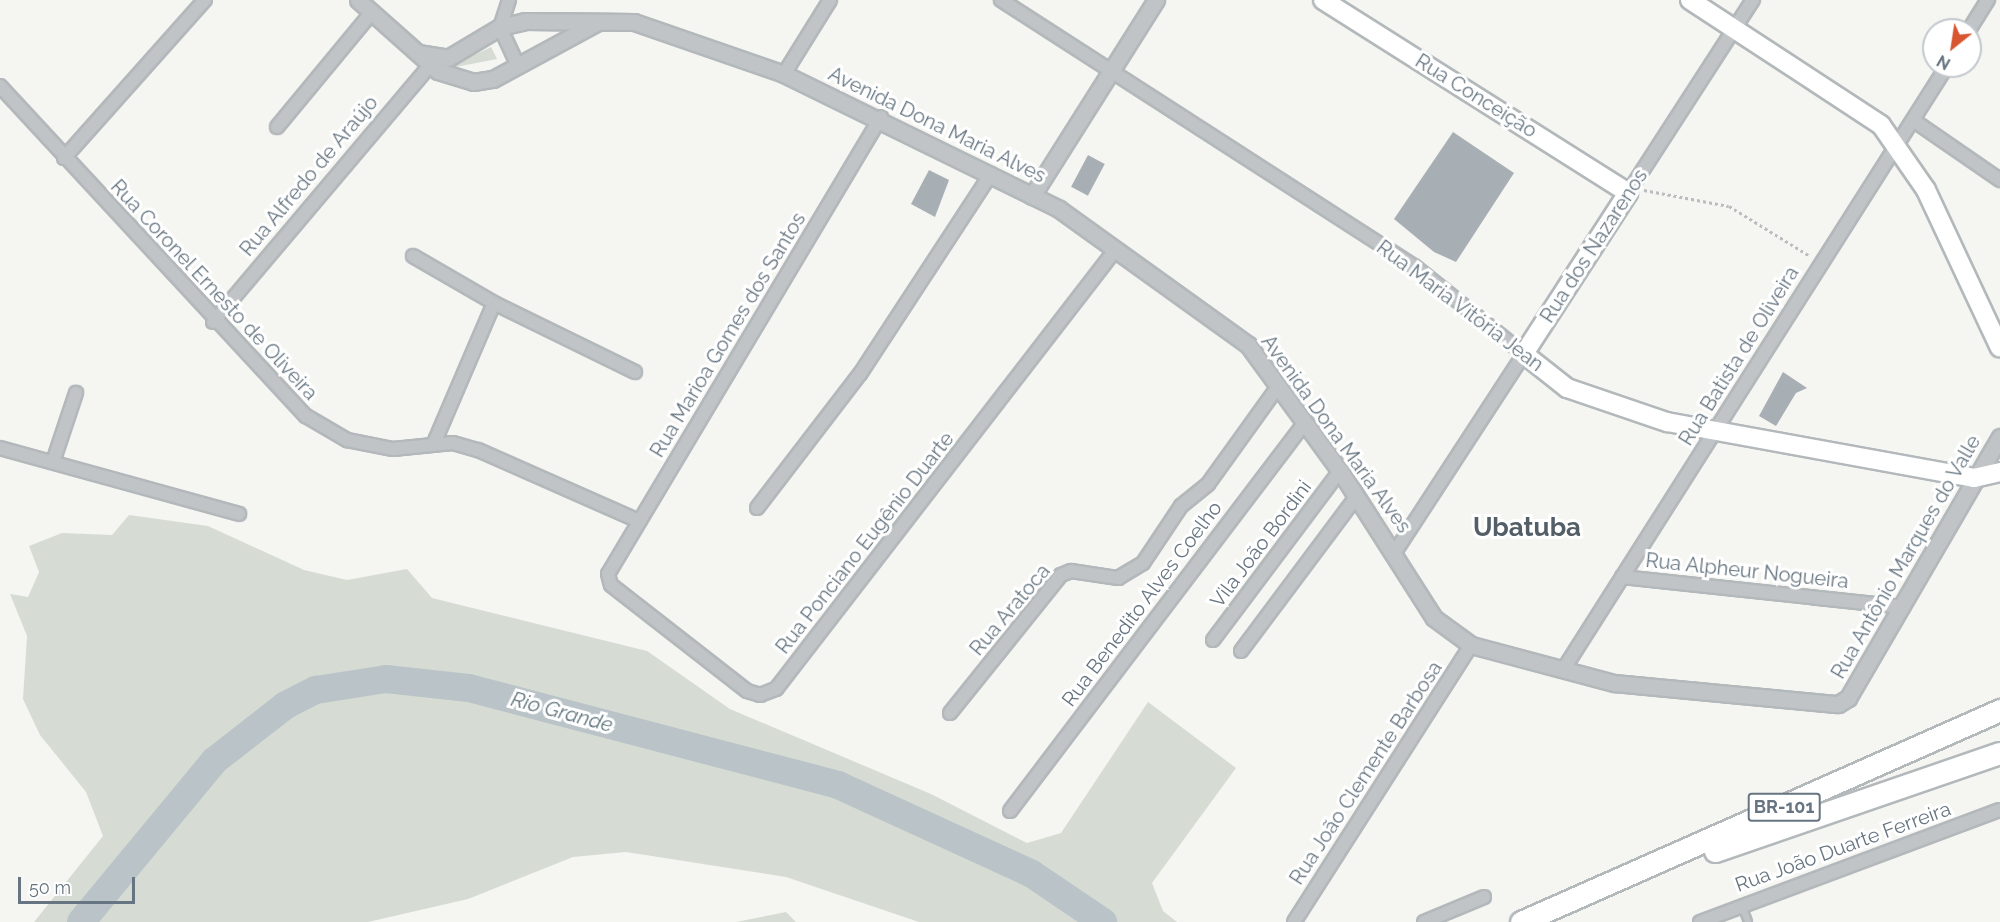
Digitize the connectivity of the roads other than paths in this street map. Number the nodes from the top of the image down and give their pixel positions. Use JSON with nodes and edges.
{"nodes":[{"id":1,"x":205,"y":0,"type":"edge"},
{"id":2,"x":358,"y":0,"type":"edge"},
{"id":3,"x":509,"y":0,"type":"edge"},
{"id":4,"x":830,"y":0,"type":"edge"},
{"id":5,"x":1001,"y":0,"type":"edge"},
{"id":6,"x":1156,"y":0,"type":"edge"},
{"id":7,"x":1323,"y":0,"type":"edge"},
{"id":8,"x":1690,"y":0,"type":"edge"},
{"id":9,"x":1753,"y":0,"type":"edge"},
{"id":10,"x":1988,"y":0,"type":"edge"},
{"id":11,"x":372,"y":12,"type":"junction"},
{"id":12,"x":1977,"y":18,"type":"edge"},
{"id":13,"x":603,"y":19,"type":"junction"},
{"id":14,"x":500,"y":27,"type":"junction"},
{"id":15,"x":1734,"y":29,"type":"junction"},
{"id":16,"x":434,"y":60,"type":"junction"},
{"id":17,"x":518,"y":66,"type":"junction"},
{"id":18,"x":1110,"y":72,"type":"junction"},
{"id":19,"x":784,"y":74,"type":"junction"},
{"id":20,"x":1939,"y":78,"type":"edge"},
{"id":21,"x":0,"y":86,"type":"edge"},
{"id":22,"x":881,"y":117,"type":"junction"},
{"id":23,"x":1913,"y":120,"type":"junction"},
{"id":24,"x":277,"y":127,"type":"dead end"},
{"id":25,"x":1897,"y":144,"type":"junction"},
{"id":26,"x":64,"y":158,"type":"junction"},
{"id":27,"x":991,"y":174,"type":"junction"},
{"id":28,"x":2000,"y":180,"type":"edge"},
{"id":29,"x":1628,"y":193,"type":"junction"},
{"id":30,"x":1032,"y":196,"type":"junction"},
{"id":31,"x":1116,"y":249,"type":"junction"},
{"id":32,"x":413,"y":256,"type":"dead end"},
{"id":33,"x":494,"y":303,"type":"junction"},
{"id":34,"x":213,"y":322,"type":"junction"},
{"id":35,"x":2000,"y":348,"type":"edge"},
{"id":36,"x":1524,"y":354,"type":"junction"},
{"id":37,"x":635,"y":372,"type":"dead end"},
{"id":38,"x":1277,"y":388,"type":"junction"},
{"id":39,"x":76,"y":393,"type":"dead end"},
{"id":40,"x":1305,"y":422,"type":"junction"},
{"id":41,"x":1716,"y":429,"type":"junction"},
{"id":42,"x":2000,"y":438,"type":"edge"},
{"id":43,"x":434,"y":443,"type":"junction"},
{"id":44,"x":0,"y":448,"type":"edge"},
{"id":45,"x":53,"y":462,"type":"junction"},
{"id":46,"x":1340,"y":471,"type":"junction"},
{"id":47,"x":2000,"y":472,"type":"edge"},
{"id":48,"x":1974,"y":478,"type":"junction"},
{"id":49,"x":1357,"y":496,"type":"junction"},
{"id":50,"x":757,"y":508,"type":"dead end"},
{"id":51,"x":239,"y":513,"type":"dead end"},
{"id":52,"x":639,"y":521,"type":"junction"},
{"id":53,"x":1395,"y":552,"type":"junction"},
{"id":54,"x":608,"y":574,"type":"joint"},
{"id":55,"x":1622,"y":577,"type":"junction"},
{"id":56,"x":1903,"y":608,"type":"junction"},
{"id":57,"x":1213,"y":640,"type":"dead end"},
{"id":58,"x":1471,"y":645,"type":"junction"},
{"id":59,"x":1241,"y":651,"type":"dead end"},
{"id":60,"x":1564,"y":667,"type":"junction"},
{"id":61,"x":1848,"y":698,"type":"joint"},
{"id":62,"x":2000,"y":710,"type":"edge"},
{"id":63,"x":950,"y":713,"type":"dead end"},
{"id":64,"x":2000,"y":754,"type":"edge"},
{"id":65,"x":2000,"y":810,"type":"edge"},
{"id":66,"x":1010,"y":811,"type":"dead end"},
{"id":67,"x":1484,"y":897,"type":"dead end"},
{"id":68,"x":1567,"y":903,"type":"junction"},
{"id":69,"x":1742,"y":905,"type":"junction"},
{"id":70,"x":1294,"y":922,"type":"edge"},
{"id":71,"x":1424,"y":922,"type":"edge"},
{"id":72,"x":1521,"y":922,"type":"edge"},
{"id":73,"x":1700,"y":922,"type":"edge"},
{"id":74,"x":1748,"y":922,"type":"edge"}],
"edges":[{"from":1,"to":26,"type":"street"},
{"from":2,"to":11,"type":"street"},
{"from":3,"to":14,"type":"street"},
{"from":4,"to":19,"type":"street"},
{"from":5,"to":18,"type":"street","name":"Rua Maria Vitória Jean"},
{"from":6,"to":18,"type":"street"},
{"from":7,"to":29,"type":"main road","name":"Rua Conceição"},
{"from":8,"to":15,"type":"main road"},
{"from":9,"to":15,"type":"street","name":"Rua dos Nazarenos"},
{"from":10,"to":12,"type":"street"},
{"from":11,"to":16,"type":"street"},
{"from":11,"to":24,"type":"street"},
{"from":13,"to":14,"type":"street","name":"Avenida Dona Maria Alves"},
{"from":13,"to":17,"type":"street"},
{"from":13,"to":19,"type":"street","name":"Avenida Dona Maria Alves"},
{"from":14,"to":16,"type":"street","name":"Avenida Dona Maria Alves"},
{"from":14,"to":17,"type":"street"},
{"from":15,"to":25,"type":"main road"},
{"from":15,"to":29,"type":"street","name":"Rua dos Nazarenos"},
{"from":16,"to":17,"type":"street"},
{"from":16,"to":34,"type":"street","name":"Rua Alfredo de Araújo"},
{"from":18,"to":30,"type":"street"},
{"from":18,"to":36,"type":"street","name":"Rua Maria Vitória Jean"},
{"from":19,"to":22,"type":"street","name":"Avenida Dona Maria Alves"},
{"from":20,"to":23,"type":"street","name":"Rua Batista de Oliveira"},
{"from":21,"to":26,"type":"street","name":"Rua Coronel Ernesto de Oliveira"},
{"from":22,"to":27,"type":"street","name":"Avenida Dona Maria Alves"},
{"from":22,"to":52,"type":"street","name":"Rua Marioa Gomes dos Santos"},
{"from":23,"to":25,"type":"street","name":"Rua Batista de Oliveira"},
{"from":23,"to":28,"type":"street"},
{"from":25,"to":35,"type":"main road"},
{"from":25,"to":41,"type":"street","name":"Rua Batista de Oliveira"},
{"from":26,"to":34,"type":"street","name":"Rua Coronel Ernesto de Oliveira"},
{"from":27,"to":30,"type":"street","name":"Avenida Dona Maria Alves"},
{"from":27,"to":50,"type":"street"},
{"from":29,"to":36,"type":"main road","name":"Rua dos Nazarenos"},
{"from":30,"to":31,"type":"street","name":"Avenida Dona Maria Alves"},
{"from":31,"to":38,"type":"street","name":"Avenida Dona Maria Alves"},
{"from":31,"to":54,"type":"street","name":"Rua Ponciano Eugênio Duarte"},
{"from":32,"to":33,"type":"street"},
{"from":33,"to":37,"type":"street"},
{"from":33,"to":43,"type":"street"},
{"from":34,"to":43,"type":"street","name":"Rua Coronel Ernesto de Oliveira"},
{"from":36,"to":41,"type":"main road","name":"Rua Maria Vitória Jean"},
{"from":36,"to":53,"type":"street","name":"Rua dos Nazarenos"},
{"from":38,"to":40,"type":"street","name":"Avenida Dona Maria Alves"},
{"from":38,"to":63,"type":"street","name":"Rua Aratoca"},
{"from":39,"to":45,"type":"street"},
{"from":40,"to":46,"type":"street","name":"Avenida Dona Maria Alves"},
{"from":40,"to":66,"type":"street","name":"Rua Benedito Alves Coelho"},
{"from":41,"to":48,"type":"main road","name":"Rua Maria Vitória Jean"},
{"from":41,"to":55,"type":"street","name":"Rua Batista de Oliveira"},
{"from":42,"to":48,"type":"street","name":"Rua Antônio Marques do Valle"},
{"from":43,"to":52,"type":"street","name":"Rua Coronel Ernesto de Oliveira"},
{"from":44,"to":45,"type":"street"},
{"from":45,"to":51,"type":"street"},
{"from":46,"to":49,"type":"street","name":"Avenida Dona Maria Alves"},
{"from":46,"to":57,"type":"street","name":"Vila João Bordini"},
{"from":47,"to":48,"type":"main road"},
{"from":48,"to":56,"type":"street","name":"Rua Antônio Marques do Valle"},
{"from":49,"to":53,"type":"street","name":"Avenida Dona Maria Alves"},
{"from":49,"to":59,"type":"street"},
{"from":52,"to":54,"type":"street","name":"Rua Marioa Gomes dos Santos"},
{"from":53,"to":58,"type":"street","name":"Avenida Dona Maria Alves"},
{"from":55,"to":56,"type":"street","name":"Rua Alpheur Nogueira"},
{"from":55,"to":60,"type":"street","name":"Rua Batista de Oliveira"},
{"from":56,"to":61,"type":"street","name":"Rua Antônio Marques do Valle"},
{"from":58,"to":60,"type":"street","name":"Avenida Dona Maria Alves"},
{"from":58,"to":70,"type":"street","name":"Rua João Clemente Barbosa"},
{"from":60,"to":61,"type":"street","name":"Avenida Dona Maria Alves"},
{"from":62,"to":68,"type":"highway","number":"BR-101"},
{"from":64,"to":68,"type":"highway","number":"BR-101"},
{"from":65,"to":69,"type":"street","name":"Rua João Duarte Ferreira"},
{"from":67,"to":71,"type":"street"},
{"from":68,"to":72,"type":"highway","number":"BR-101"},
{"from":69,"to":73,"type":"street","name":"Rua João Duarte Ferreira"},
{"from":69,"to":74,"type":"lane"}]}
